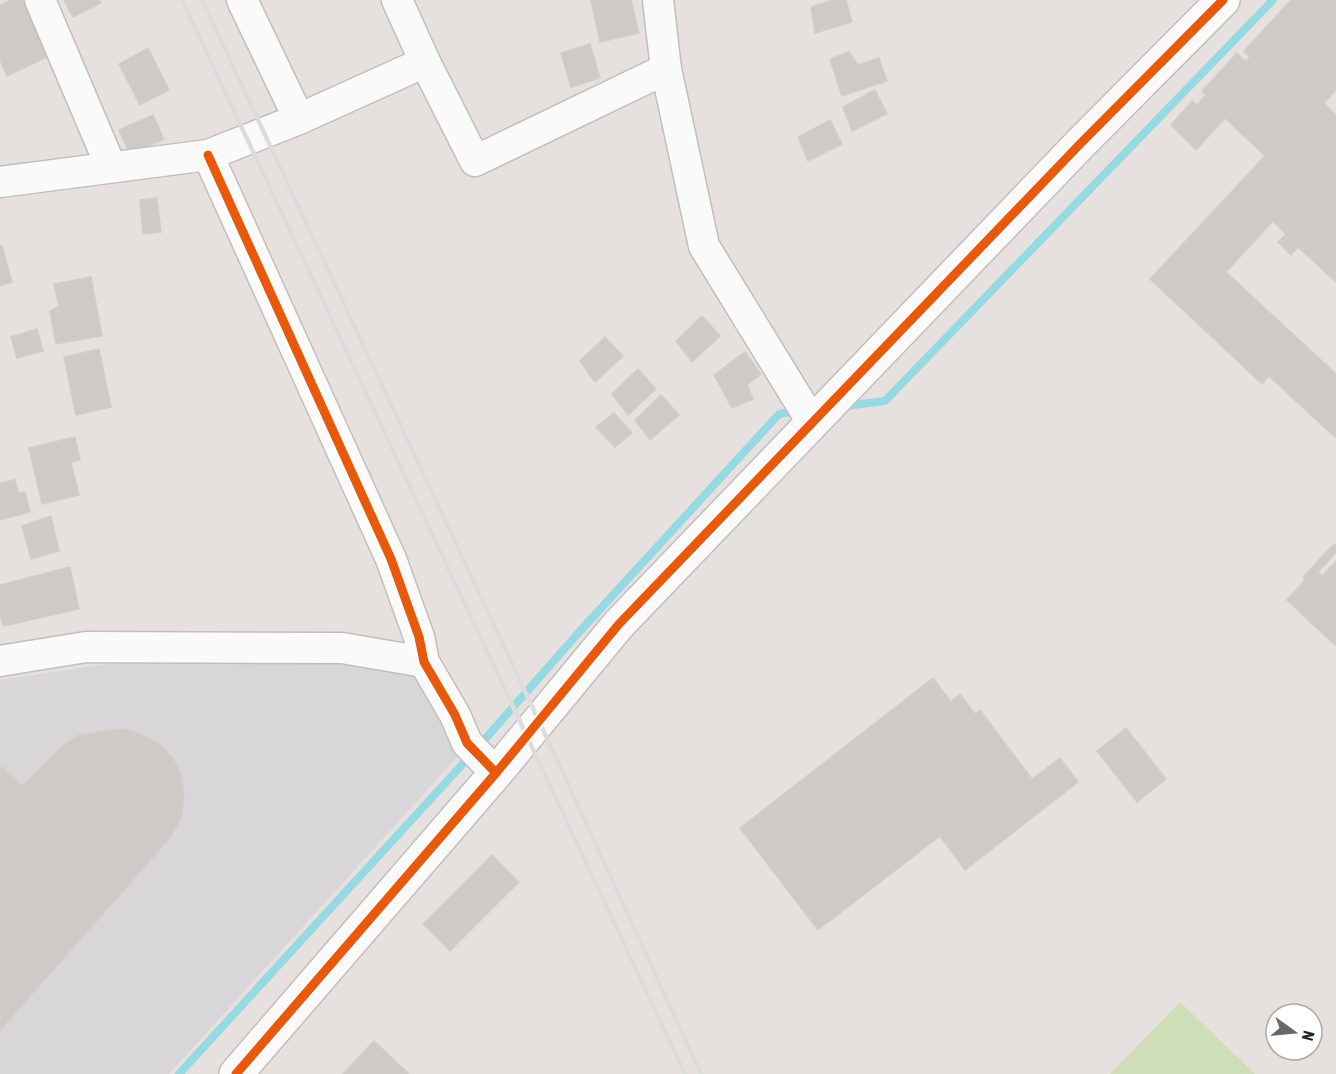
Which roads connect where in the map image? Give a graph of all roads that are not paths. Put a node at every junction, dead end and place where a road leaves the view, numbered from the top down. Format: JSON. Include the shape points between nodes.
{"nodes":[{"id":1,"x":40,"y":0,"type":"edge"},
{"id":2,"x":242,"y":0,"type":"edge"},
{"id":3,"x":397,"y":0,"type":"edge"},
{"id":4,"x":658,"y":0,"type":"edge"},
{"id":5,"x":1223,"y":0,"type":"edge"},
{"id":6,"x":425,"y":62,"type":"junction"},
{"id":7,"x":666,"y":69,"type":"junction"},
{"id":8,"x":298,"y":119,"type":"junction"},
{"id":9,"x":208,"y":155,"type":"junction"},
{"id":10,"x":111,"y":167,"type":"junction"},
{"id":11,"x":0,"y":182,"type":"edge"},
{"id":12,"x":808,"y":414,"type":"junction"},
{"id":13,"x":0,"y":661,"type":"edge"},
{"id":14,"x":424,"y":662,"type":"junction"},
{"id":15,"x":483,"y":759,"type":"junction"},
{"id":16,"x":236,"y":1074,"type":"edge"}],
"edges":[{"from":1,"to":10,"type":"street"},
{"from":2,"to":8,"type":"street"},
{"from":3,"to":6,"type":"street"},
{"from":4,"to":7,"type":"street"},
{"from":5,"to":12,"type":"street","via":[[842,391]]},
{"from":6,"to":7,"type":"street","via":[[475,160]]},
{"from":6,"to":8,"type":"street"},
{"from":7,"to":12,"type":"street","via":[[704,246]]},
{"from":8,"to":9,"type":"street"},
{"from":9,"to":10,"type":"street"},
{"from":9,"to":14,"type":"street","via":[[391,560]]},
{"from":10,"to":11,"type":"street"},
{"from":12,"to":15,"type":"street","via":[[619,624]]},
{"from":13,"to":14,"type":"street","via":[[86,647],[342,648]]},
{"from":14,"to":15,"type":"street"},
{"from":15,"to":16,"type":"street"}]}
